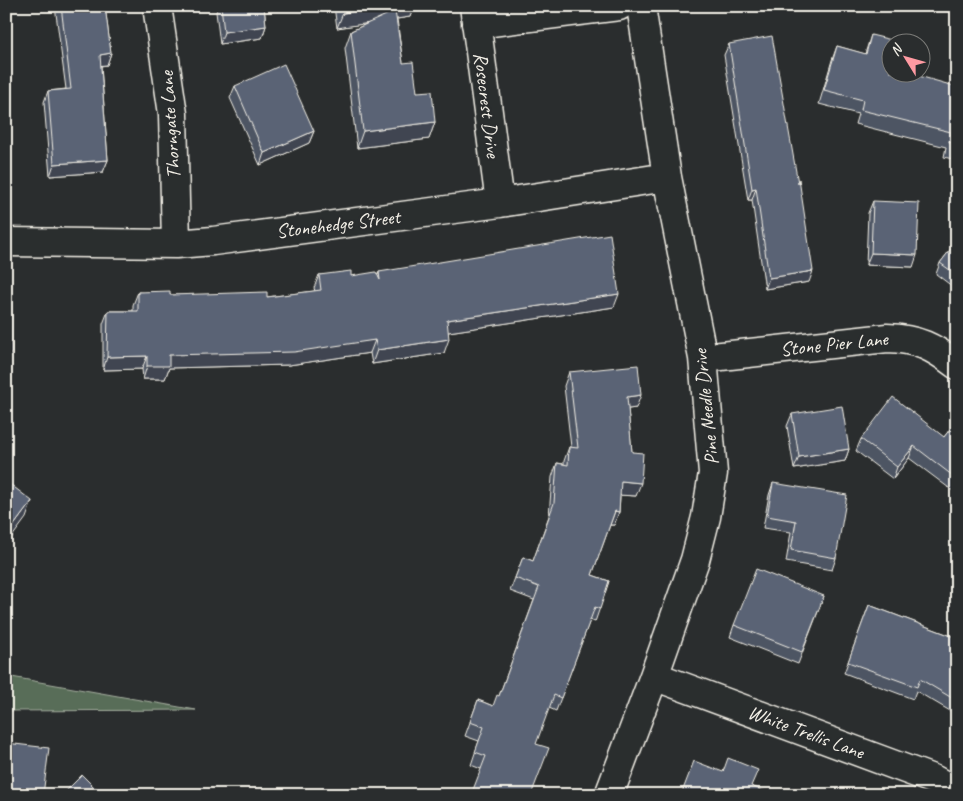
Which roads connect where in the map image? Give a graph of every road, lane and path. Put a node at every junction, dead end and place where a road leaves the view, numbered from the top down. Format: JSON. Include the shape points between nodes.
{"nodes":[{"id":1,"x":157,"y":6,"type":"edge"},
{"id":2,"x":619,"y":6,"type":"edge"},
{"id":3,"x":641,"y":6,"type":"edge"},
{"id":4,"x":475,"y":15,"type":"edge"},
{"id":5,"x":667,"y":177,"type":"junction"},
{"id":6,"x":500,"y":203,"type":"junction"},
{"id":7,"x":6,"y":242,"type":"edge"},
{"id":8,"x":176,"y":244,"type":"junction"},
{"id":9,"x":703,"y":358,"type":"junction"},
{"id":10,"x":957,"y":366,"type":"edge"},
{"id":11,"x":654,"y":676,"type":"junction"},
{"id":12,"x":957,"y":792,"type":"edge"},
{"id":13,"x":609,"y":795,"type":"edge"}],
"edges":[{"from":1,"to":8,"type":"street","name":"Thorngate Lane","via":[[172,114]]},
{"from":2,"to":4,"type":"street"},
{"from":3,"to":5,"type":"street","name":"Pine Needle Drive"},
{"from":4,"to":6,"type":"street","name":"Rosecrest Drive"},
{"from":5,"to":6,"type":"street","name":"Stonehedge Street"},
{"from":5,"to":9,"type":"street","name":"Pine Needle Drive"},
{"from":6,"to":8,"type":"street","name":"Stonehedge Street"},
{"from":7,"to":8,"type":"street","name":"Stonehedge Street"},
{"from":9,"to":10,"type":"street","name":"Stone Pier Lane","via":[[910,338],[935,349]]},
{"from":9,"to":11,"type":"street","name":"Pine Needle Drive","via":[[713,473],[695,560]]},
{"from":11,"to":12,"type":"street","name":"White Trellis Lane","via":[[935,780]]},
{"from":11,"to":13,"type":"street","name":"Pine Needle Drive"}]}
